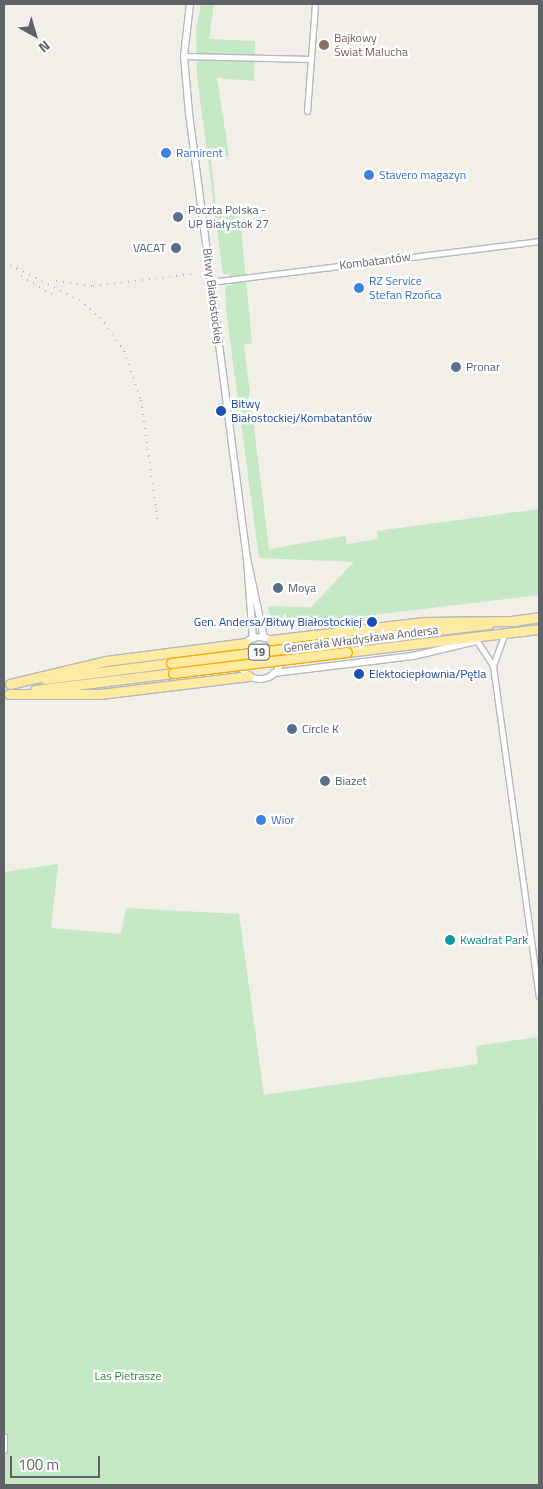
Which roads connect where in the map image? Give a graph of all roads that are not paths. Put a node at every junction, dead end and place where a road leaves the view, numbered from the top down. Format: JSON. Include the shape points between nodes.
{"nodes":[{"id":1,"x":190,"y":4,"type":"edge"},
{"id":2,"x":315,"y":4,"type":"edge"},
{"id":3,"x":184,"y":56,"type":"junction"},
{"id":4,"x":311,"y":59,"type":"junction"},
{"id":5,"x":307,"y":111,"type":"dead end"},
{"id":6,"x":539,"y":240,"type":"edge"},
{"id":7,"x":211,"y":282,"type":"junction"},
{"id":8,"x":247,"y":558,"type":"junction"},
{"id":9,"x":539,"y":617,"type":"edge"},
{"id":10,"x":516,"y":621,"type":"junction"},
{"id":11,"x":539,"y":629,"type":"edge"},
{"id":12,"x":514,"y":633,"type":"junction"},
{"id":13,"x":502,"y":638,"type":"junction"},
{"id":14,"x":267,"y":639,"type":"junction"},
{"id":15,"x":250,"y":641,"type":"junction"},
{"id":16,"x":477,"y":641,"type":"junction"},
{"id":17,"x":493,"y":666,"type":"junction"},
{"id":18,"x":274,"y":674,"type":"junction"},
{"id":19,"x":249,"y":676,"type":"junction"},
{"id":20,"x":6,"y":689,"type":"edge"},
{"id":21,"x":539,"y":996,"type":"edge"},
{"id":22,"x":4,"y":1436,"type":"edge"},
{"id":23,"x":4,"y":1450,"type":"edge"}],
"edges":[{"from":1,"to":3,"type":"street","name":"Bitwy Białostockiej"},
{"from":2,"to":4,"type":"street"},
{"from":3,"to":4,"type":"street"},
{"from":3,"to":7,"type":"street","name":"Bitwy Białostockiej"},
{"from":4,"to":5,"type":"street"},
{"from":6,"to":7,"type":"street","name":"Kombatantów"},
{"from":7,"to":8,"type":"street","name":"Bitwy Białostockiej"},
{"from":8,"to":14,"type":"street","name":"Bitwy Białostockiej"},
{"from":8,"to":15,"type":"street","name":"Bitwy Białostockiej","via":[[244,572]]},
{"from":9,"to":10,"type":"highway","name":"Generała Władysława Andersa","number":"19"},
{"from":10,"to":14,"type":"highway","via":[[424,622]]},
{"from":10,"to":20,"type":"highway","name":"Generała Władysława Andersa","number":"19","bridge":true,"via":[[171,663]]},
{"from":11,"to":12,"type":"highway","name":"Generała Władysława Andersa","number":"19"},
{"from":12,"to":13,"type":"highway"},
{"from":12,"to":20,"type":"highway","name":"Generała Władysława Andersa","number":"19","bridge":true},
{"from":13,"to":16,"type":"highway"},
{"from":13,"to":17,"type":"street"},
{"from":14,"to":15,"type":"street"},
{"from":14,"to":18,"type":"street","via":[[281,656]]},
{"from":15,"to":19,"type":"street","via":[[239,657]]},
{"from":15,"to":20,"type":"highway","via":[[106,661]]},
{"from":16,"to":17,"type":"street"},
{"from":16,"to":18,"type":"street","via":[[413,656]]},
{"from":17,"to":21,"type":"street"},
{"from":18,"to":19,"type":"street","via":[[262,679]]},
{"from":19,"to":20,"type":"highway","via":[[100,694]]},
{"from":22,"to":23,"type":"street"}]}
